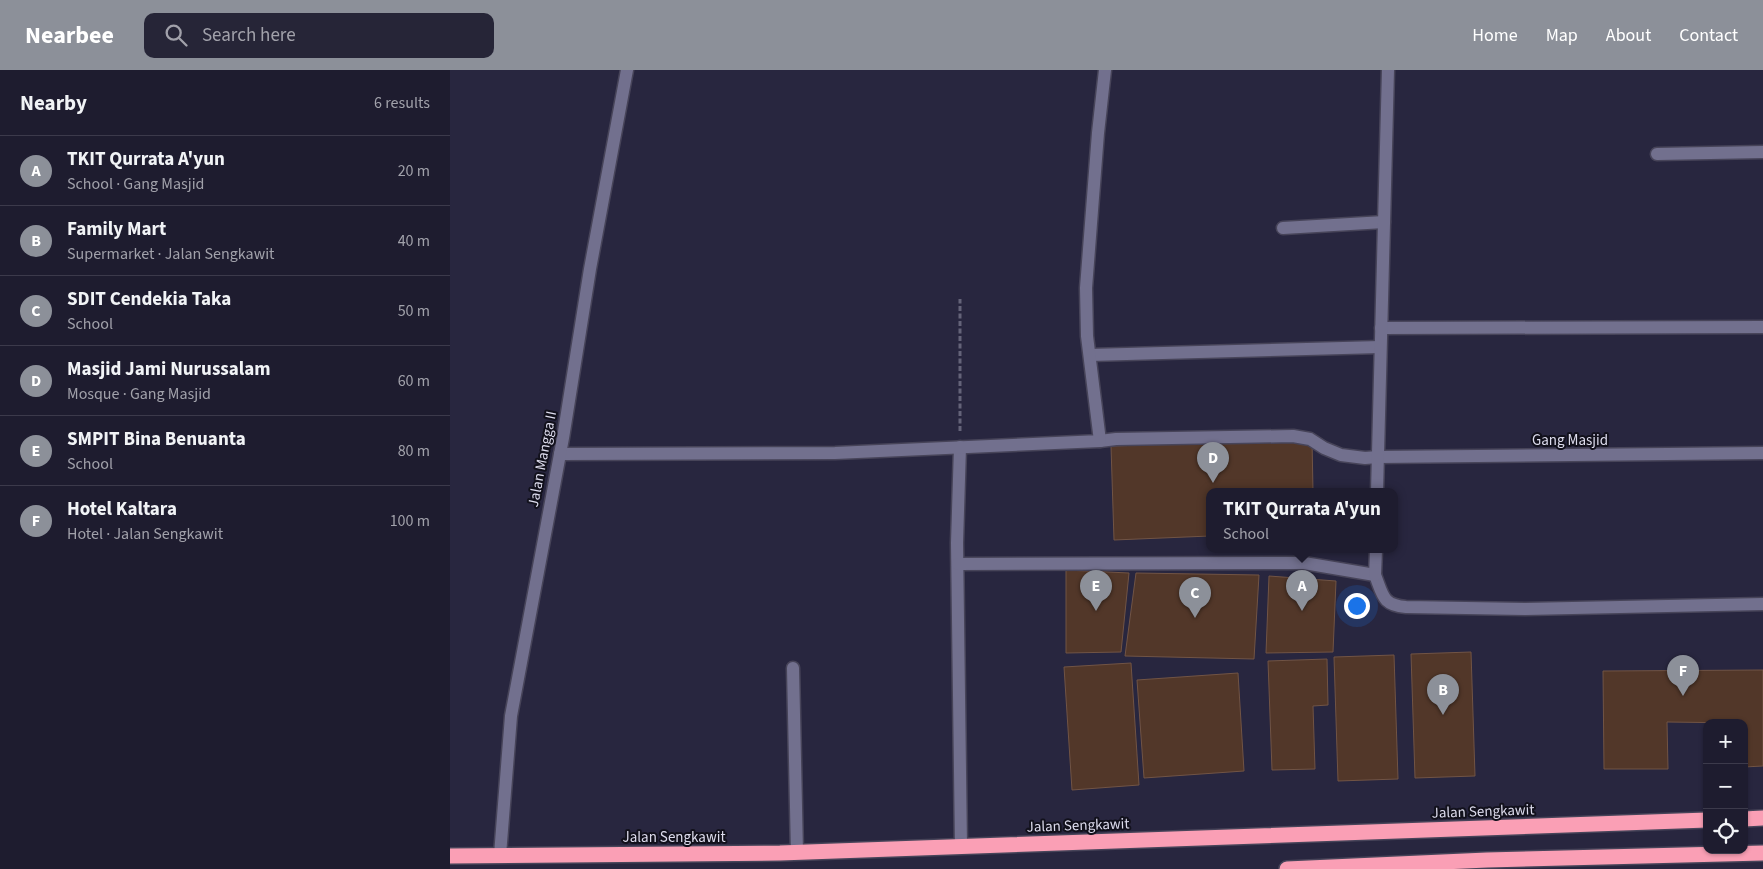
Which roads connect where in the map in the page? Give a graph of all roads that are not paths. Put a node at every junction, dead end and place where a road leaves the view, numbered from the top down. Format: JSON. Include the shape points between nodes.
{"nodes":[{"id":1,"x":627,"y":70,"type":"edge"},
{"id":2,"x":1105,"y":70,"type":"edge"},
{"id":3,"x":1388,"y":70,"type":"edge"},
{"id":4,"x":1763,"y":152,"type":"edge"},
{"id":5,"x":1657,"y":154,"type":"dead end"},
{"id":6,"x":1384,"y":222,"type":"junction"},
{"id":7,"x":1283,"y":228,"type":"dead end"},
{"id":8,"x":1763,"y":327,"type":"edge"},
{"id":9,"x":1381,"y":328,"type":"junction"},
{"id":10,"x":1380,"y":347,"type":"junction"},
{"id":11,"x":1090,"y":355,"type":"junction"},
{"id":12,"x":1100,"y":441,"type":"junction"},
{"id":13,"x":960,"y":447,"type":"junction"},
{"id":14,"x":1763,"y":453,"type":"edge"},
{"id":15,"x":560,"y":454,"type":"junction"},
{"id":16,"x":1378,"y":457,"type":"junction"},
{"id":17,"x":1377,"y":488,"type":"edge"},
{"id":18,"x":1376,"y":553,"type":"edge"},
{"id":19,"x":958,"y":564,"type":"junction"},
{"id":20,"x":1376,"y":575,"type":"junction"},
{"id":21,"x":1763,"y":604,"type":"edge"},
{"id":22,"x":793,"y":668,"type":"dead end"},
{"id":23,"x":1763,"y":818,"type":"edge"},
{"id":24,"x":1748,"y":819,"type":"edge"},
{"id":25,"x":1703,"y":820,"type":"edge"},
{"id":26,"x":960,"y":847,"type":"junction"},
{"id":27,"x":797,"y":853,"type":"junction"},
{"id":28,"x":1763,"y":853,"type":"edge"},
{"id":29,"x":500,"y":855,"type":"junction"},
{"id":30,"x":450,"y":856,"type":"edge"},
{"id":31,"x":1287,"y":869,"type":"edge"}],
"edges":[{"from":1,"to":15,"type":"street","name":"Jalan Mangga II"},
{"from":2,"to":11,"type":"street","via":[[1086,288]]},
{"from":3,"to":6,"type":"street"},
{"from":4,"to":5,"type":"street"},
{"from":6,"to":7,"type":"street"},
{"from":6,"to":9,"type":"street"},
{"from":8,"to":9,"type":"street"},
{"from":9,"to":10,"type":"street"},
{"from":10,"to":11,"type":"street"},
{"from":10,"to":16,"type":"street"},
{"from":11,"to":12,"type":"street"},
{"from":12,"to":13,"type":"street","name":"Gang Masjid"},
{"from":12,"to":16,"type":"street","name":"Gang Masjid","via":[[1293,436],[1310,439],[1341,455]]},
{"from":13,"to":15,"type":"street","name":"Gang Masjid","via":[[835,453]]},
{"from":13,"to":19,"type":"street"},
{"from":14,"to":16,"type":"street","name":"Gang Masjid"},
{"from":15,"to":29,"type":"street","name":"Jalan Mangga II","via":[[511,716]]},
{"from":16,"to":17,"type":"street"},
{"from":18,"to":20,"type":"street"},
{"from":19,"to":20,"type":"street","via":[[1304,562]]},
{"from":19,"to":26,"type":"street"},
{"from":20,"to":21,"type":"street","via":[[1384,598],[1394,606],[1406,607],[1525,609]]},
{"from":22,"to":27,"type":"street"},
{"from":23,"to":24,"type":"highway"},
{"from":25,"to":26,"type":"highway","name":"Jalan Sengkawit"},
{"from":26,"to":27,"type":"highway","name":"Jalan Sengkawit"},
{"from":27,"to":29,"type":"highway","name":"Jalan Sengkawit"},
{"from":28,"to":31,"type":"highway"},
{"from":29,"to":30,"type":"highway","name":"Jalan Sengkawit"}]}
